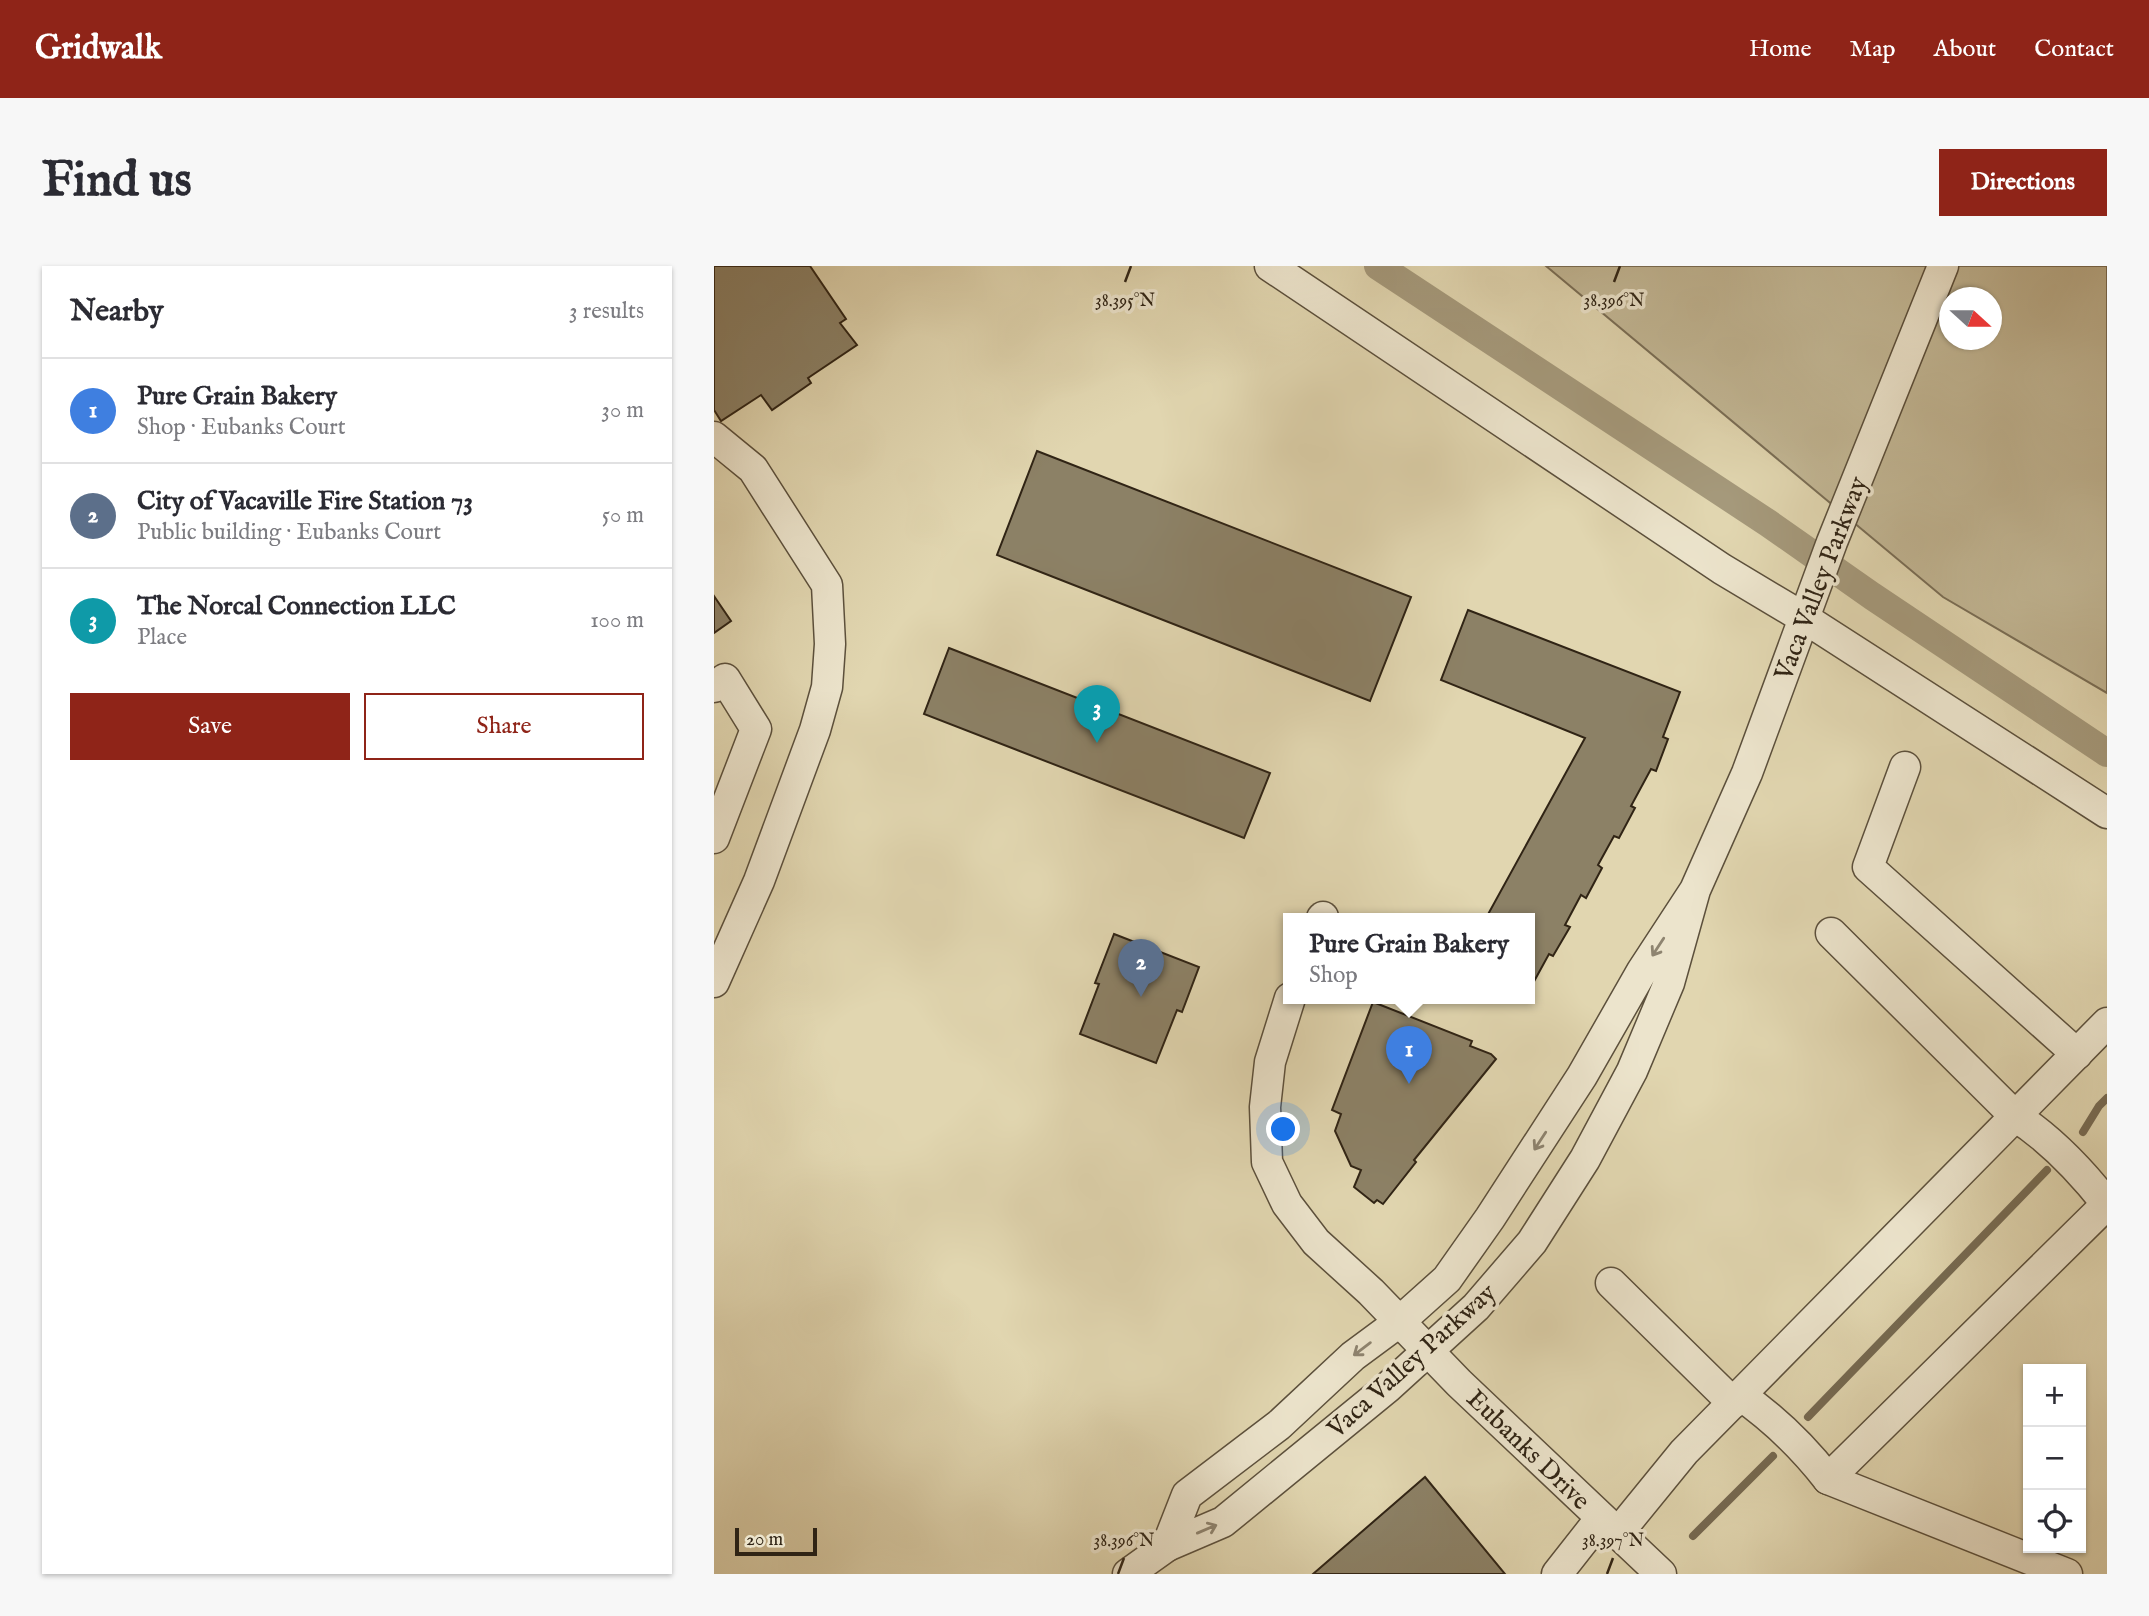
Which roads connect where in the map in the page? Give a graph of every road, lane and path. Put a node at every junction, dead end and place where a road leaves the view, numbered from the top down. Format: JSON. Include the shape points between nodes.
{"nodes":[{"id":1,"x":1270,"y":266,"type":"edge"},
{"id":2,"x":1943,"y":266,"type":"edge"},
{"id":3,"x":714,"y":437,"type":"edge"},
{"id":4,"x":1808,"y":609,"type":"junction"},
{"id":5,"x":714,"y":687,"type":"edge"},
{"id":6,"x":1905,"y":767,"type":"dead end"},
{"id":7,"x":2107,"y":813,"type":"edge"},
{"id":8,"x":714,"y":838,"type":"edge"},
{"id":9,"x":1695,"y":890,"type":"junction"},
{"id":10,"x":1831,"y":933,"type":"dead end"},
{"id":11,"x":714,"y":982,"type":"edge"},
{"id":12,"x":1288,"y":1004,"type":"edge"},
{"id":13,"x":2107,"y":1023,"type":"edge"},
{"id":14,"x":2077,"y":1054,"type":"junction"},
{"id":15,"x":2015,"y":1116,"type":"junction"},
{"id":16,"x":2107,"y":1204,"type":"edge"},
{"id":17,"x":1611,"y":1283,"type":"dead end"},
{"id":18,"x":1399,"y":1322,"type":"junction"},
{"id":19,"x":1427,"y":1350,"type":"junction"},
{"id":20,"x":1736,"y":1399,"type":"junction"},
{"id":21,"x":1828,"y":1479,"type":"junction"},
{"id":22,"x":1609,"y":1525,"type":"junction"},
{"id":23,"x":1167,"y":1546,"type":"junction"},
{"id":24,"x":1128,"y":1574,"type":"edge"},
{"id":25,"x":1557,"y":1574,"type":"edge"},
{"id":26,"x":1661,"y":1574,"type":"edge"},
{"id":27,"x":2067,"y":1574,"type":"edge"}],
"edges":[{"from":1,"to":4,"type":"street","via":[[1721,569]]},
{"from":2,"to":4,"type":"street","name":"Vaca Valley Parkway"},
{"from":3,"to":11,"type":"street","via":[[753,469],[827,585],[830,644],[827,687],[816,730],[759,881]]},
{"from":4,"to":7,"type":"street"},
{"from":4,"to":9,"type":"street","name":"Vaca Valley Parkway","via":[[1746,773]]},
{"from":5,"to":8,"type":"street","via":[[725,679],[757,729]]},
{"from":6,"to":14,"type":"street","via":[[1868,867]]},
{"from":9,"to":18,"type":"street","name":"Vaca Valley Parkway","one_way":true,"via":[[1490,1218],[1447,1279]]},
{"from":9,"to":19,"type":"street","name":"Vaca Valley Parkway","via":[[1669,983],[1632,1071],[1585,1159],[1532,1242],[1476,1307]]},
{"from":10,"to":15,"type":"street"},
{"from":12,"to":18,"type":"street","name":"Eubanks Drive","via":[[1270,1062],[1265,1107],[1267,1161],[1287,1204],[1316,1242]]},
{"from":13,"to":14,"type":"street"},
{"from":14,"to":15,"type":"street"},
{"from":15,"to":16,"type":"street","via":[[2035,1129]]},
{"from":15,"to":20,"type":"street"},
{"from":16,"to":21,"type":"street"},
{"from":17,"to":20,"type":"street"},
{"from":18,"to":19,"type":"street","name":"Eubanks Drive"},
{"from":18,"to":23,"type":"street","name":"Vaca Valley Parkway","one_way":true,"via":[[1353,1356],[1279,1426],[1187,1495]]},
{"from":19,"to":22,"type":"street","name":"Eubanks Drive"},
{"from":23,"to":19,"type":"street","name":"Vaca Valley Parkway","one_way":true,"via":[[1223,1522]]},
{"from":20,"to":21,"type":"street","via":[[1763,1411]]},
{"from":20,"to":22,"type":"street"},
{"from":21,"to":27,"type":"street"},
{"from":22,"to":25,"type":"street"},
{"from":22,"to":26,"type":"street","name":"Eubanks Drive"},
{"from":23,"to":24,"type":"street","name":"Vaca Valley Parkway"}]}
